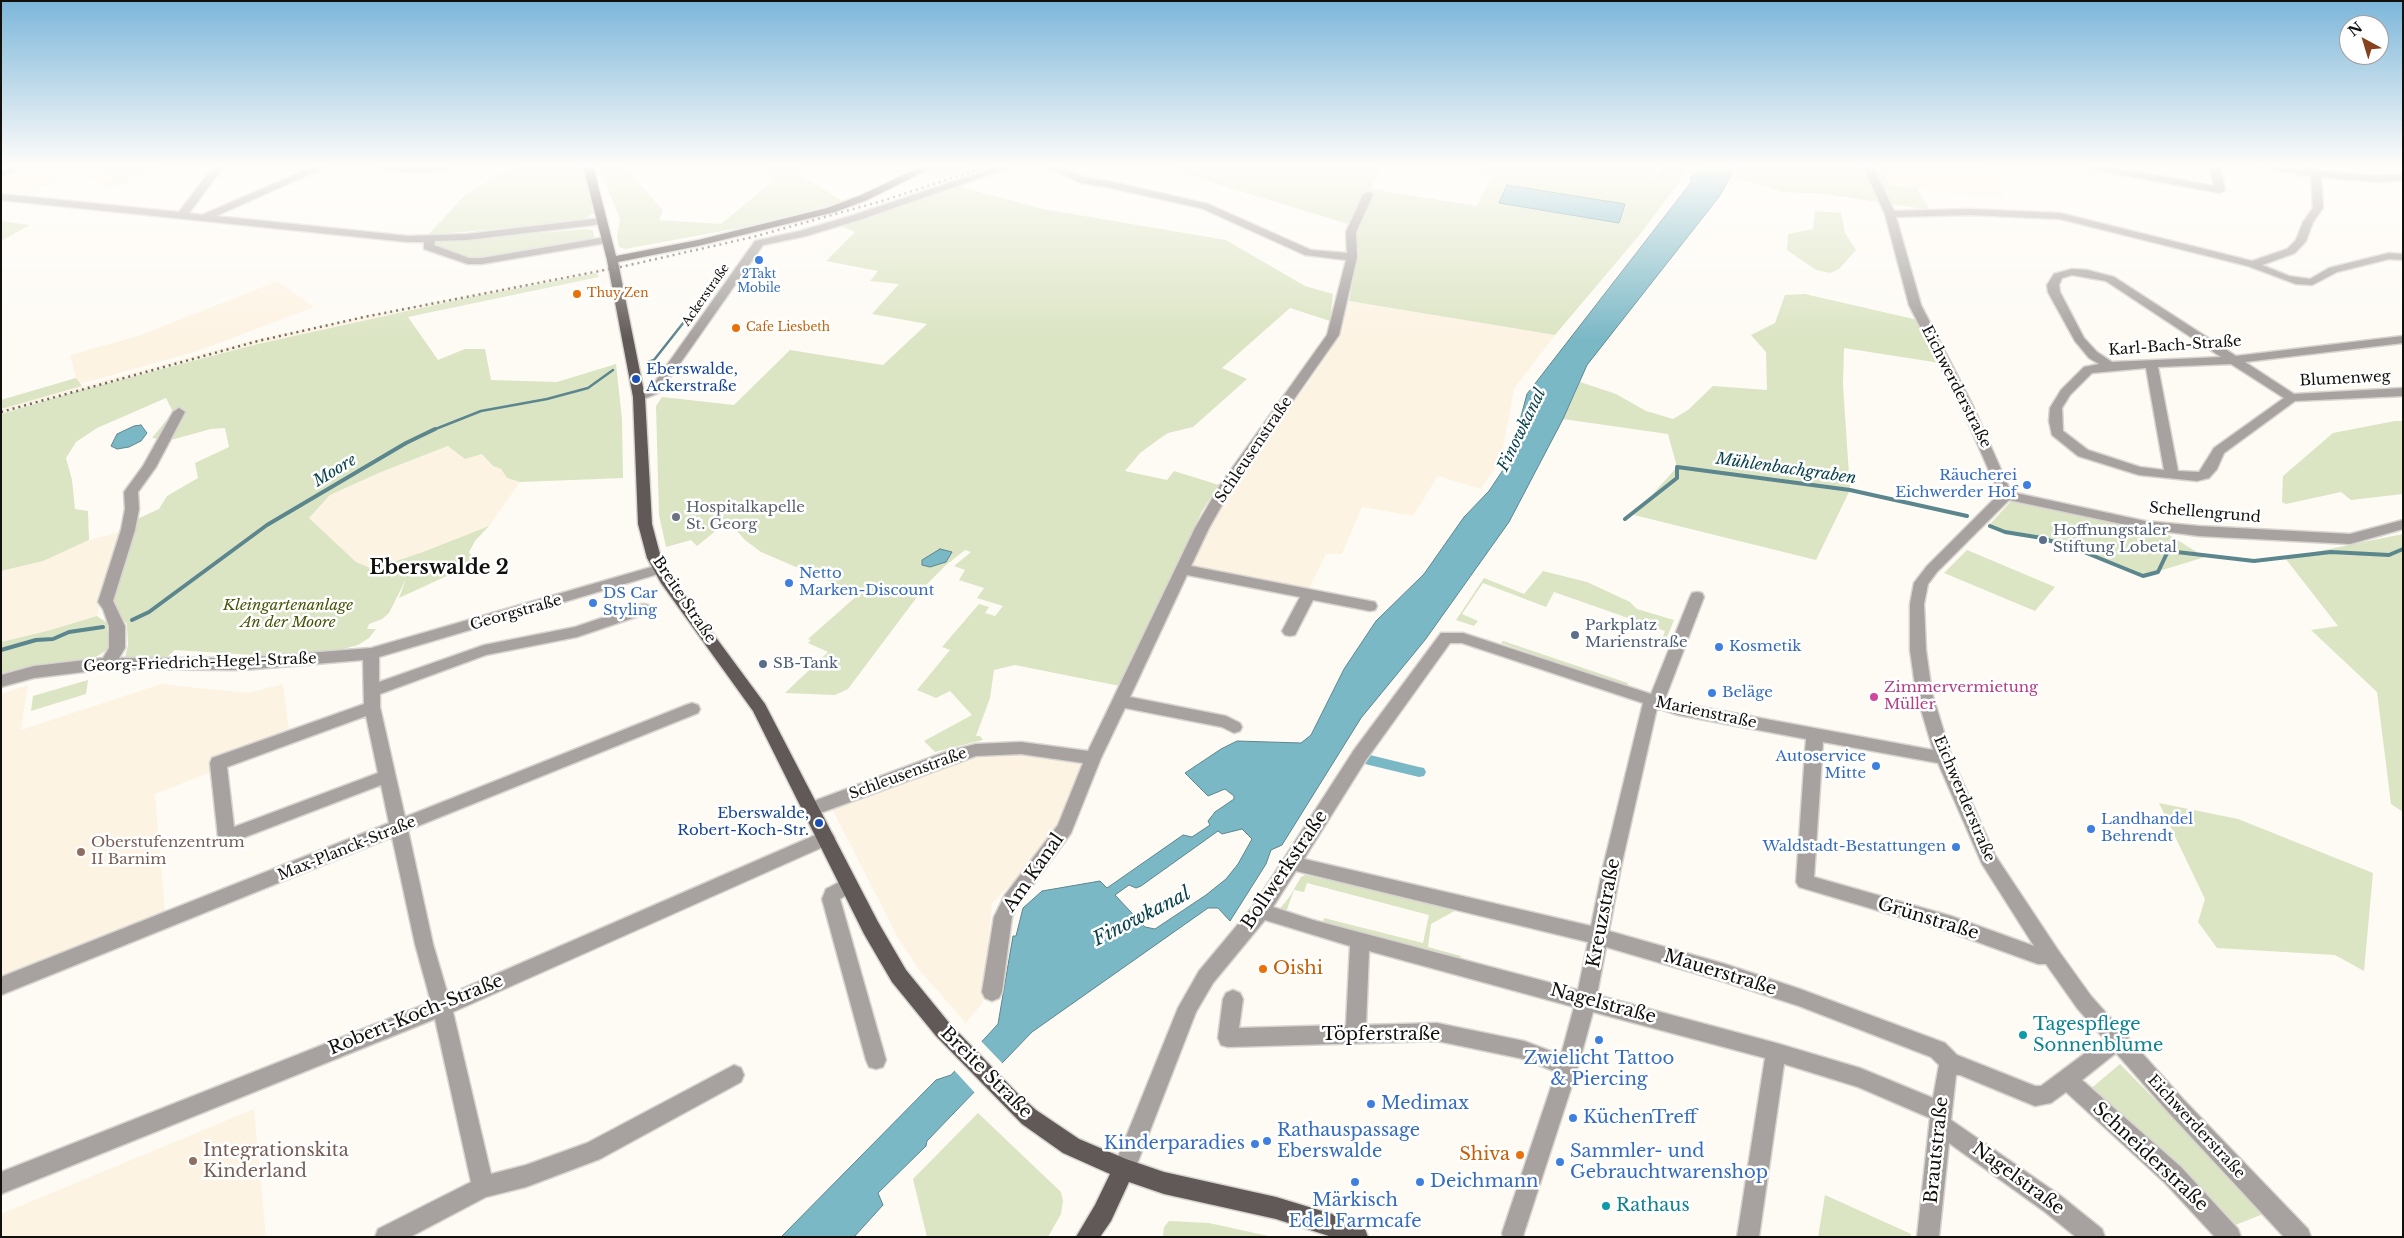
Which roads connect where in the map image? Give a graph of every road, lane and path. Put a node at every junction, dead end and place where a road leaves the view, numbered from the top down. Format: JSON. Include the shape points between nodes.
{"nodes":[{"id":1,"x":259,"y":224,"type":"edge"},
{"id":2,"x":578,"y":224,"type":"edge"},
{"id":3,"x":603,"y":224,"type":"edge"},
{"id":4,"x":775,"y":224,"type":"edge"},
{"id":5,"x":836,"y":224,"type":"edge"},
{"id":6,"x":1244,"y":224,"type":"edge"},
{"id":7,"x":1355,"y":224,"type":"edge"},
{"id":8,"x":1893,"y":224,"type":"edge"},
{"id":9,"x":2097,"y":224,"type":"edge"},
{"id":10,"x":2307,"y":224,"type":"edge"},
{"id":11,"x":430,"y":239,"type":"junction"},
{"id":12,"x":606,"y":240,"type":"junction"},
{"id":13,"x":1352,"y":257,"type":"junction"},
{"id":14,"x":2403,"y":257,"type":"edge"},
{"id":15,"x":612,"y":260,"type":"junction"},
{"id":16,"x":2252,"y":264,"type":"junction"},
{"id":17,"x":2399,"y":339,"type":"edge"},
{"id":18,"x":2233,"y":360,"type":"junction"},
{"id":19,"x":2152,"y":365,"type":"junction"},
{"id":20,"x":2110,"y":366,"type":"junction"},
{"id":21,"x":2403,"y":392,"type":"edge"},
{"id":22,"x":640,"y":397,"type":"junction"},
{"id":23,"x":2292,"y":398,"type":"junction"},
{"id":24,"x":179,"y":412,"type":"dead end"},
{"id":25,"x":2112,"y":464,"type":"joint"},
{"id":26,"x":2172,"y":476,"type":"junction"},
{"id":27,"x":2006,"y":495,"type":"junction"},
{"id":28,"x":2403,"y":524,"type":"edge"},
{"id":29,"x":660,"y":569,"type":"junction"},
{"id":30,"x":1183,"y":569,"type":"junction"},
{"id":31,"x":1309,"y":594,"type":"junction"},
{"id":32,"x":1697,"y":597,"type":"dead end"},
{"id":33,"x":1370,"y":606,"type":"dead end"},
{"id":34,"x":643,"y":609,"type":"dead end"},
{"id":35,"x":1290,"y":631,"type":"dead end"},
{"id":36,"x":1446,"y":637,"type":"joint"},
{"id":37,"x":371,"y":654,"type":"junction"},
{"id":38,"x":108,"y":663,"type":"junction"},
{"id":39,"x":1,"y":681,"type":"edge"},
{"id":40,"x":372,"y":699,"type":"junction"},
{"id":41,"x":1119,"y":701,"type":"junction"},
{"id":42,"x":1653,"y":702,"type":"junction"},
{"id":43,"x":692,"y":709,"type":"dead end"},
{"id":44,"x":1234,"y":727,"type":"dead end"},
{"id":45,"x":1815,"y":734,"type":"junction"},
{"id":46,"x":1092,"y":758,"type":"junction"},
{"id":47,"x":1944,"y":758,"type":"junction"},
{"id":48,"x":387,"y":776,"type":"junction"},
{"id":49,"x":812,"y":810,"type":"junction"},
{"id":50,"x":400,"y":828,"type":"junction"},
{"id":51,"x":826,"y":838,"type":"junction"},
{"id":52,"x":1293,"y":863,"type":"junction"},
{"id":53,"x":849,"y":885,"type":"junction"},
{"id":54,"x":1261,"y":911,"type":"junction"},
{"id":55,"x":1599,"y":937,"type":"junction"},
{"id":56,"x":1360,"y":940,"type":"junction"},
{"id":57,"x":2051,"y":956,"type":"junction"},
{"id":58,"x":1,"y":986,"type":"edge"},
{"id":59,"x":992,"y":992,"type":"dead end"},
{"id":60,"x":1233,"y":1000,"type":"dead end"},
{"id":61,"x":1586,"y":1000,"type":"junction"},
{"id":62,"x":442,"y":1007,"type":"junction"},
{"id":63,"x":1356,"y":1033,"type":"junction"},
{"id":64,"x":2116,"y":1041,"type":"junction"},
{"id":65,"x":1776,"y":1052,"type":"junction"},
{"id":66,"x":876,"y":1060,"type":"dead end"},
{"id":67,"x":1952,"y":1065,"type":"junction"},
{"id":68,"x":1568,"y":1067,"type":"junction"},
{"id":69,"x":734,"y":1075,"type":"dead end"},
{"id":70,"x":2066,"y":1079,"type":"junction"},
{"id":71,"x":1940,"y":1118,"type":"junction"},
{"id":72,"x":1124,"y":1169,"type":"junction"},
{"id":73,"x":1,"y":1183,"type":"edge"},
{"id":74,"x":483,"y":1187,"type":"junction"},
{"id":75,"x":1331,"y":1231,"type":"edge"},
{"id":76,"x":1513,"y":1232,"type":"dead end"},
{"id":77,"x":386,"y":1237,"type":"edge"},
{"id":78,"x":1087,"y":1237,"type":"edge"},
{"id":79,"x":1357,"y":1237,"type":"edge"},
{"id":80,"x":1748,"y":1237,"type":"edge"},
{"id":81,"x":1928,"y":1237,"type":"edge"},
{"id":82,"x":2094,"y":1237,"type":"edge"},
{"id":83,"x":2230,"y":1237,"type":"edge"},
{"id":84,"x":2300,"y":1237,"type":"edge"}],
"edges":[{"from":1,"to":11,"type":"street"},
{"from":2,"to":11,"type":"street"},
{"from":3,"to":12,"type":"main road","name":"Breite Straße"},
{"from":4,"to":15,"type":"main road"},
{"from":5,"to":22,"type":"street","name":"Ackerstraße","via":[[759,243],[656,389]]},
{"from":6,"to":13,"type":"street","via":[[1309,253]]},
{"from":7,"to":13,"type":"street","name":"Schleusenstraße","via":[[1351,232]]},
{"from":8,"to":27,"type":"street","name":"Eichwerderstraße","via":[[1915,305],[1968,406]]},
{"from":9,"to":16,"type":"street"},
{"from":10,"to":16,"type":"street","via":[[2301,241],[2290,251]]},
{"from":11,"to":12,"type":"street","via":[[428,247],[468,262]]},
{"from":12,"to":15,"type":"main road","name":"Breite Straße"},
{"from":13,"to":30,"type":"street","name":"Schleusenstraße","via":[[1334,335],[1225,488]]},
{"from":14,"to":16,"type":"street","via":[[2389,256],[2333,270],[2312,282],[2284,278]]},
{"from":15,"to":22,"type":"main road","name":"Breite Straße"},
{"from":17,"to":18,"type":"street","name":"Karl-Bach-Straße"},
{"from":18,"to":19,"type":"street","name":"Karl-Bach-Straße"},
{"from":18,"to":20,"type":"street","via":[[2110,280],[2088,273],[2072,272],[2058,276],[2052,285],[2054,292],[2079,339],[2093,355]]},
{"from":18,"to":23,"type":"street"},
{"from":19,"to":20,"type":"street","name":"Karl-Bach-Straße"},
{"from":19,"to":26,"type":"street"},
{"from":20,"to":25,"type":"street","name":"Karl-Bach-Straße","via":[[2088,370],[2065,393],[2056,408],[2055,421],[2057,432],[2070,444],[2083,453]]},
{"from":21,"to":23,"type":"street","name":"Blumenweg"},
{"from":22,"to":29,"type":"main road","name":"Breite Straße","via":[[645,524],[651,550]]},
{"from":23,"to":26,"type":"street","name":"Blumenweg","via":[[2219,451],[2204,475]]},
{"from":24,"to":38,"type":"street","via":[[149,467],[131,492],[128,530],[105,602],[117,626],[117,648]]},
{"from":25,"to":26,"type":"street","name":"Blumenweg"},
{"from":27,"to":28,"type":"street","name":"Schellengrund","via":[[2145,525],[2199,531],[2350,539]]},
{"from":27,"to":47,"type":"street","name":"Eichwerderstraße","via":[[1921,583],[1917,604],[1918,650],[1924,694]]},
{"from":29,"to":37,"type":"street","name":"Georgstraße"},
{"from":29,"to":49,"type":"main road","name":"Breite Straße","via":[[759,708]]},
{"from":30,"to":31,"type":"street"},
{"from":30,"to":41,"type":"street","name":"Schleusenstraße"},
{"from":31,"to":33,"type":"street"},
{"from":31,"to":35,"type":"street"},
{"from":32,"to":42,"type":"street","name":"Kreuzstraße","via":[[1659,696]]},
{"from":34,"to":40,"type":"street","name":"Georgstraße","via":[[577,632],[484,650]]},
{"from":36,"to":42,"type":"street","name":"Marienstraße","via":[[1463,638]]},
{"from":36,"to":52,"type":"street","name":"Bollwerkstraße","via":[[1360,755]]},
{"from":37,"to":38,"type":"street","name":"Georg-Friedrich-Hegel-Straße","via":[[243,664]]},
{"from":37,"to":40,"type":"street"},
{"from":38,"to":39,"type":"street","name":"Georg-Friedrich-Hegel-Straße","via":[[34,672]]},
{"from":40,"to":48,"type":"street"},
{"from":40,"to":48,"type":"street","name":"Georgstraße","via":[[218,763],[227,837]]},
{"from":41,"to":44,"type":"street","via":[[1226,722]]},
{"from":41,"to":46,"type":"street","name":"Schleusenstraße"},
{"from":42,"to":45,"type":"street","name":"Marienstraße"},
{"from":42,"to":55,"type":"street","name":"Kreuzstraße","via":[[1648,708]]},
{"from":43,"to":50,"type":"street","name":"Max-Planck-Straße"},
{"from":45,"to":47,"type":"street","name":"Marienstraße"},
{"from":45,"to":57,"type":"street","name":"Grünstraße","via":[[1805,882],[1951,924],[2038,956]]},
{"from":46,"to":49,"type":"street","name":"Schleusenstraße","via":[[1021,748],[976,750]]},
{"from":46,"to":59,"type":"street","name":"Am Kanal","via":[[1066,828],[1003,916]]},
{"from":47,"to":57,"type":"street","name":"Eichwerderstraße","via":[[1988,859]]},
{"from":48,"to":50,"type":"street"},
{"from":49,"to":51,"type":"main road","name":"Breite Straße"},
{"from":50,"to":58,"type":"street","name":"Max-Planck-Straße"},
{"from":50,"to":62,"type":"street","via":[[424,944]]},
{"from":51,"to":53,"type":"main road","name":"Breite Straße"},
{"from":51,"to":62,"type":"street","name":"Robert-Koch-Straße"},
{"from":52,"to":54,"type":"street","name":"Bollwerkstraße"},
{"from":52,"to":55,"type":"street","name":"Mauerstraße"},
{"from":53,"to":66,"type":"street","via":[[832,894],[831,899]]},
{"from":53,"to":72,"type":"main road","name":"Breite Straße","via":[[899,976],[999,1089],[1029,1117],[1061,1140]]},
{"from":54,"to":56,"type":"street","name":"Nagelstraße"},
{"from":54,"to":72,"type":"street","name":"Bollwerkstraße","via":[[1206,977],[1188,1008]]},
{"from":55,"to":61,"type":"street","name":"Kreuzstraße"},
{"from":55,"to":67,"type":"street","name":"Mauerstraße","via":[[1810,1001],[1938,1050]]},
{"from":56,"to":61,"type":"street","name":"Nagelstraße"},
{"from":56,"to":63,"type":"street"},
{"from":57,"to":64,"type":"street","name":"Eichwerderstraße"},
{"from":60,"to":63,"type":"street","name":"Töpferstraße","via":[[1228,1038]]},
{"from":61,"to":65,"type":"street","name":"Nagelstraße"},
{"from":61,"to":68,"type":"street","name":"Kreuzstraße"},
{"from":62,"to":73,"type":"street","name":"Robert-Koch-Straße"},
{"from":62,"to":74,"type":"street"},
{"from":63,"to":68,"type":"street","name":"Töpferstraße","via":[[1437,1032],[1524,1050]]},
{"from":64,"to":70,"type":"street","name":"Mauerstraße"},
{"from":64,"to":84,"type":"street","name":"Eichwerderstraße"},
{"from":65,"to":71,"type":"street","name":"Nagelstraße","via":[[1860,1078]]},
{"from":65,"to":80,"type":"street"},
{"from":67,"to":70,"type":"street","name":"Mauerstraße","via":[[1960,1065],[2035,1096],[2044,1096]]},
{"from":67,"to":71,"type":"street","name":"Brautstraße","via":[[1946,1071]]},
{"from":68,"to":76,"type":"street","name":"Kreuzstraße"},
{"from":69,"to":74,"type":"street","via":[[592,1152],[526,1176]]},
{"from":70,"to":83,"type":"street","name":"Schneiderstraße","via":[[2173,1175]]},
{"from":71,"to":81,"type":"street","name":"Brautstraße"},
{"from":71,"to":82,"type":"street","name":"Nagelstraße"},
{"from":72,"to":75,"type":"main road","name":"Breite Straße","via":[[1178,1188],[1276,1208]]},
{"from":72,"to":78,"type":"main road","via":[[1103,1213]]},
{"from":74,"to":77,"type":"street"},
{"from":75,"to":79,"type":"main road","name":"Breite Straße"}]}
